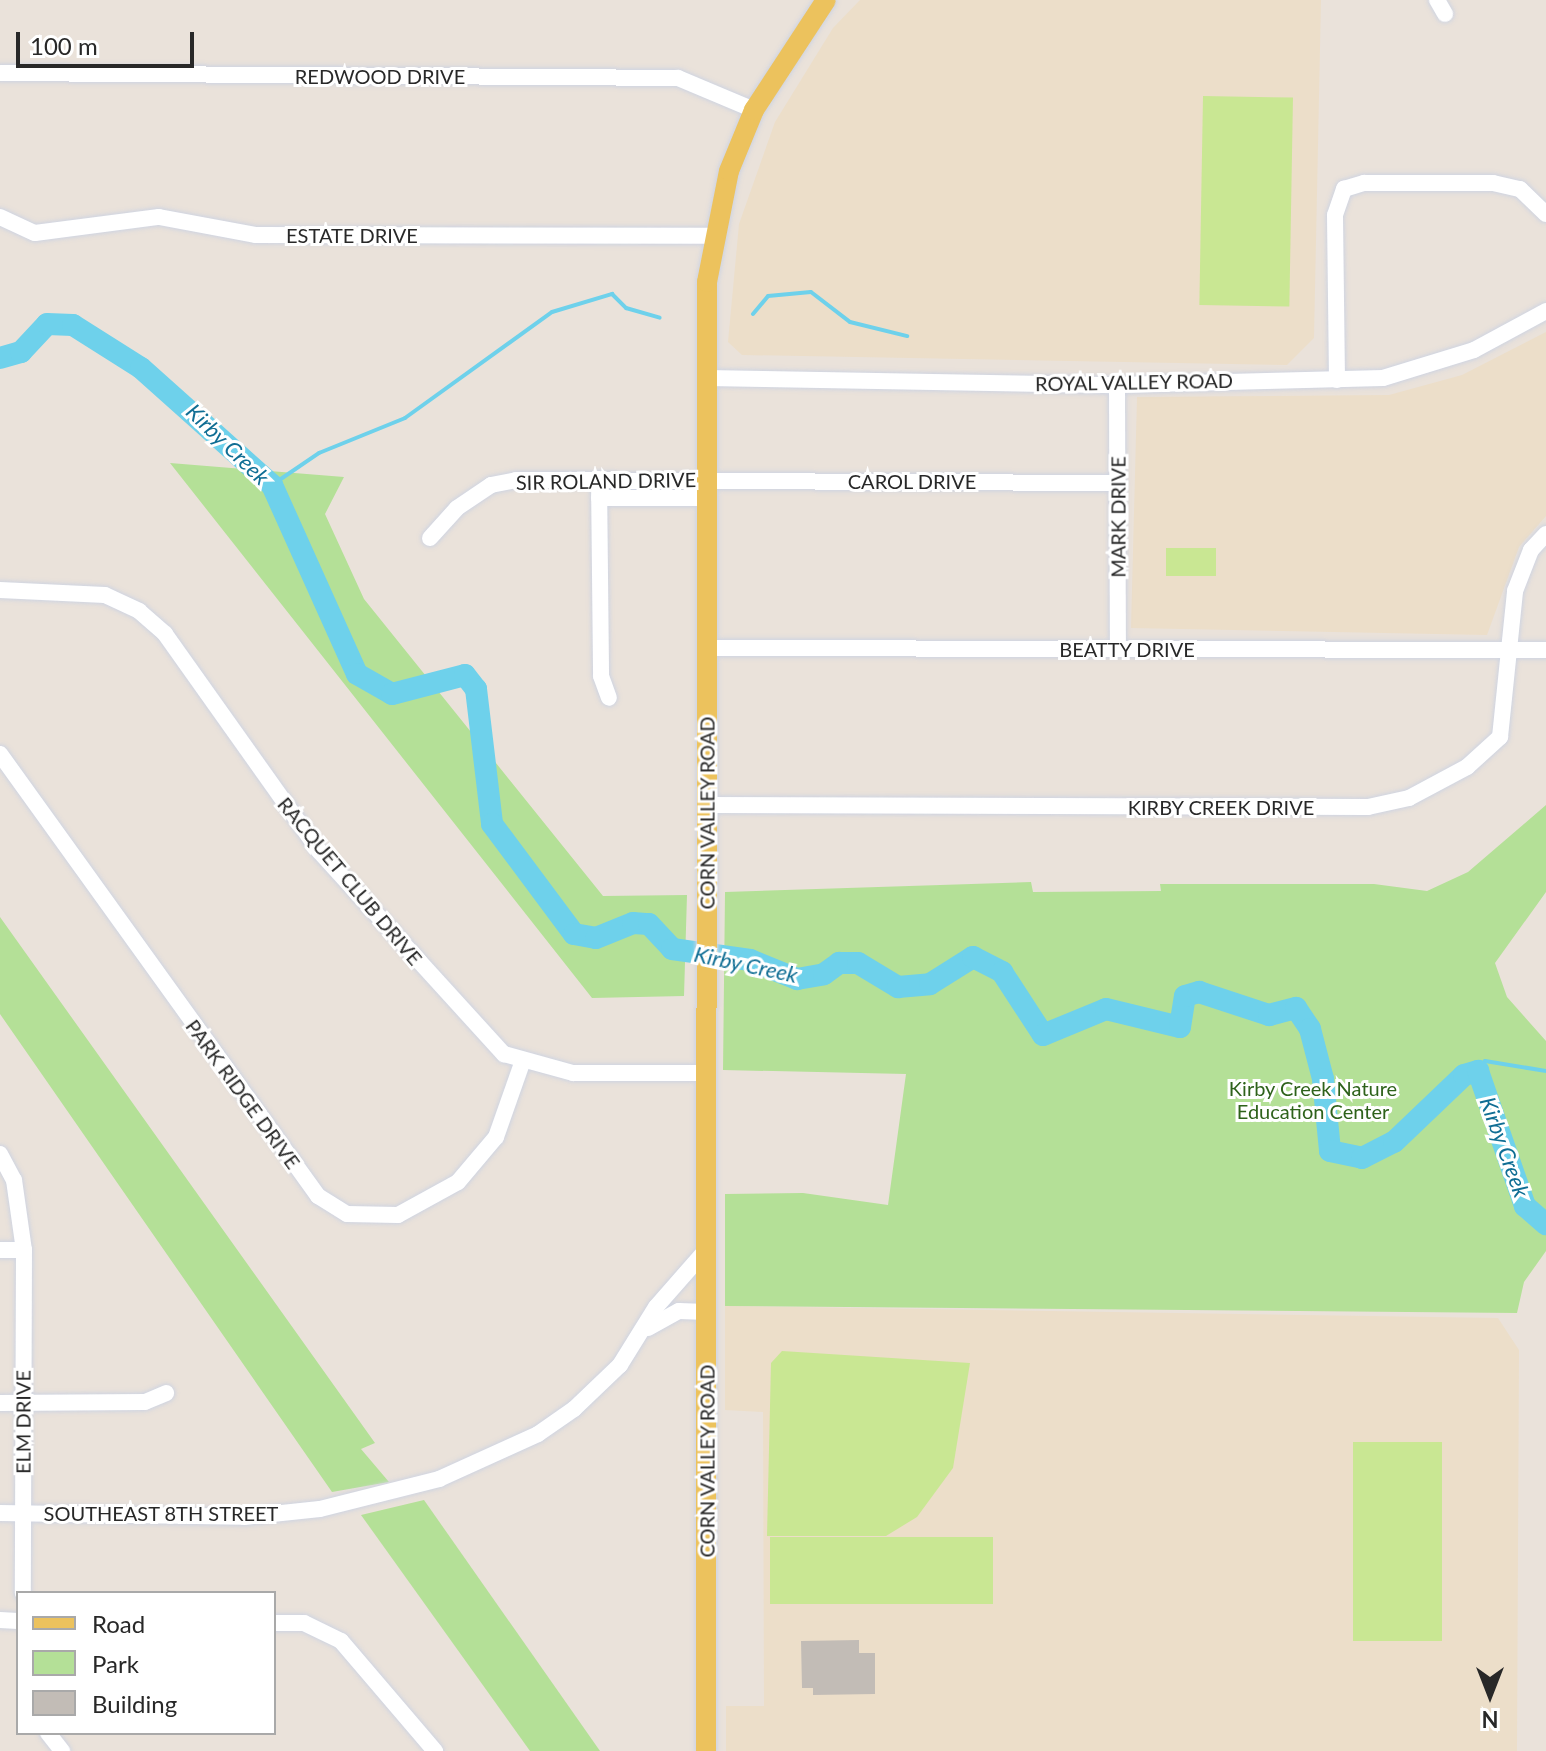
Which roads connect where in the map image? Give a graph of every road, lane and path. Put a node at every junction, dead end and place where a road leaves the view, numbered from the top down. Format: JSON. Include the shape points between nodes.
{"nodes":[{"id":1,"x":826,"y":0,"type":"edge"},
{"id":2,"x":0,"y":73,"type":"edge"},
{"id":3,"x":754,"y":110,"type":"junction"},
{"id":4,"x":1546,"y":214,"type":"edge"},
{"id":5,"x":0,"y":217,"type":"edge"},
{"id":6,"x":712,"y":236,"type":"junction"},
{"id":7,"x":1546,"y":311,"type":"edge"},
{"id":8,"x":707,"y":378,"type":"junction"},
{"id":9,"x":1337,"y":380,"type":"junction"},
{"id":10,"x":1117,"y":385,"type":"junction"},
{"id":11,"x":599,"y":479,"type":"junction"},
{"id":12,"x":1118,"y":483,"type":"junction"},
{"id":13,"x":706,"y":489,"type":"junction"},
{"id":14,"x":599,"y":498,"type":"junction"},
{"id":15,"x":1546,"y":534,"type":"edge"},
{"id":16,"x":430,"y":538,"type":"dead end"},
{"id":17,"x":0,"y":590,"type":"edge"},
{"id":18,"x":707,"y":648,"type":"junction"},
{"id":19,"x":1118,"y":649,"type":"junction"},
{"id":20,"x":1506,"y":650,"type":"junction"},
{"id":21,"x":1546,"y":650,"type":"edge"},
{"id":22,"x":609,"y":698,"type":"dead end"},
{"id":23,"x":0,"y":754,"type":"edge"},
{"id":24,"x":707,"y":805,"type":"junction"},
{"id":25,"x":522,"y":1063,"type":"junction"},
{"id":26,"x":707,"y":1073,"type":"junction"},
{"id":27,"x":0,"y":1154,"type":"edge"},
{"id":28,"x":707,"y":1249,"type":"junction"},
{"id":29,"x":0,"y":1250,"type":"edge"},
{"id":30,"x":24,"y":1250,"type":"junction"},
{"id":31,"x":707,"y":1312,"type":"junction"},
{"id":32,"x":648,"y":1328,"type":"junction"},
{"id":33,"x":166,"y":1393,"type":"dead end"},
{"id":34,"x":0,"y":1403,"type":"edge"},
{"id":35,"x":23,"y":1403,"type":"junction"},
{"id":36,"x":0,"y":1513,"type":"edge"},
{"id":37,"x":23,"y":1513,"type":"junction"},
{"id":38,"x":23,"y":1591,"type":"edge"},
{"id":39,"x":276,"y":1623,"type":"edge"},
{"id":40,"x":50,"y":1735,"type":"edge"},
{"id":41,"x":62,"y":1751,"type":"edge"},
{"id":42,"x":435,"y":1751,"type":"edge"},
{"id":43,"x":706,"y":1751,"type":"edge"}],
"edges":[{"from":1,"to":3,"type":"main road","name":"CORN VALLEY ROAD"},
{"from":2,"to":3,"type":"street","name":"REDWOOD DRIVE","via":[[678,78]]},
{"from":3,"to":6,"type":"main road","name":"CORN VALLEY ROAD"},
{"from":4,"to":9,"type":"street","via":[[1520,189],[1493,183],[1364,183],[1344,189],[1335,215]]},
{"from":5,"to":6,"type":"street","name":"ESTATE DRIVE","via":[[35,233],[78,232],[159,217],[256,235]]},
{"from":6,"to":8,"type":"main road","name":"CORN VALLEY ROAD"},
{"from":7,"to":9,"type":"street","name":"ROYAL VALLEY ROAD","via":[[1418,371]]},
{"from":8,"to":10,"type":"street","name":"ROYAL VALLEY ROAD"},
{"from":8,"to":13,"type":"main road","name":"CORN VALLEY ROAD"},
{"from":9,"to":10,"type":"street","name":"ROYAL VALLEY ROAD"},
{"from":10,"to":12,"type":"street","name":"MARK DRIVE"},
{"from":11,"to":13,"type":"street","name":"SIR ROLAND DRIVE"},
{"from":11,"to":14,"type":"street"},
{"from":11,"to":16,"type":"street","name":"SIR ROLAND DRIVE","via":[[491,485],[457,508]]},
{"from":12,"to":13,"type":"street","name":"CAROL DRIVE"},
{"from":12,"to":19,"type":"street","name":"MARK DRIVE"},
{"from":13,"to":14,"type":"street","name":"SIR ROLAND DRIVE"},
{"from":13,"to":18,"type":"main road","name":"CORN VALLEY ROAD"},
{"from":14,"to":22,"type":"street","via":[[601,676]]},
{"from":15,"to":20,"type":"street","name":"KIRBY CREEK DRIVE","via":[[1531,550],[1515,591]]},
{"from":17,"to":25,"type":"street","name":"RACQUET CLUB DRIVE","via":[[105,595],[139,611],[165,634],[319,851],[476,1028]]},
{"from":18,"to":19,"type":"street","name":"BEATTY DRIVE"},
{"from":18,"to":24,"type":"main road","name":"CORN VALLEY ROAD"},
{"from":19,"to":20,"type":"street","name":"BEATTY DRIVE"},
{"from":20,"to":21,"type":"street","name":"BEATTY DRIVE"},
{"from":20,"to":24,"type":"street","name":"KIRBY CREEK DRIVE","via":[[1500,737],[1440,785],[1380,805]]},
{"from":23,"to":25,"type":"street","name":"PARK RIDGE DRIVE","via":[[318,1196],[347,1214],[398,1215],[458,1182],[496,1137]]},
{"from":24,"to":26,"type":"main road","name":"CORN VALLEY ROAD"},
{"from":25,"to":26,"type":"street","name":"RACQUET CLUB DRIVE","via":[[573,1073]]},
{"from":26,"to":28,"type":"main road","name":"CORN VALLEY ROAD"},
{"from":27,"to":30,"type":"street","name":"ELM DRIVE","via":[[14,1180]]},
{"from":28,"to":31,"type":"main road","name":"CORN VALLEY ROAD"},
{"from":28,"to":32,"type":"street","name":"SOUTHEAST 8TH STREET","via":[[656,1307]]},
{"from":29,"to":30,"type":"street"},
{"from":30,"to":35,"type":"street","name":"ELM DRIVE"},
{"from":31,"to":32,"type":"street","name":"SOUTHEAST 8TH STREET","via":[[679,1311]]},
{"from":31,"to":43,"type":"main road","name":"CORN VALLEY ROAD"},
{"from":32,"to":37,"type":"street","name":"SOUTHEAST 8TH STREET","via":[[588,1396],[538,1434],[413,1489],[320,1509],[244,1517]]},
{"from":33,"to":35,"type":"street","via":[[145,1402]]},
{"from":34,"to":35,"type":"street"},
{"from":35,"to":37,"type":"street","name":"ELM DRIVE"},
{"from":36,"to":37,"type":"street","name":"SOUTHEAST 8TH STREET"},
{"from":37,"to":38,"type":"street","name":"ELM DRIVE"},
{"from":39,"to":42,"type":"street","via":[[304,1623],[341,1641]]},
{"from":40,"to":41,"type":"street"}]}
